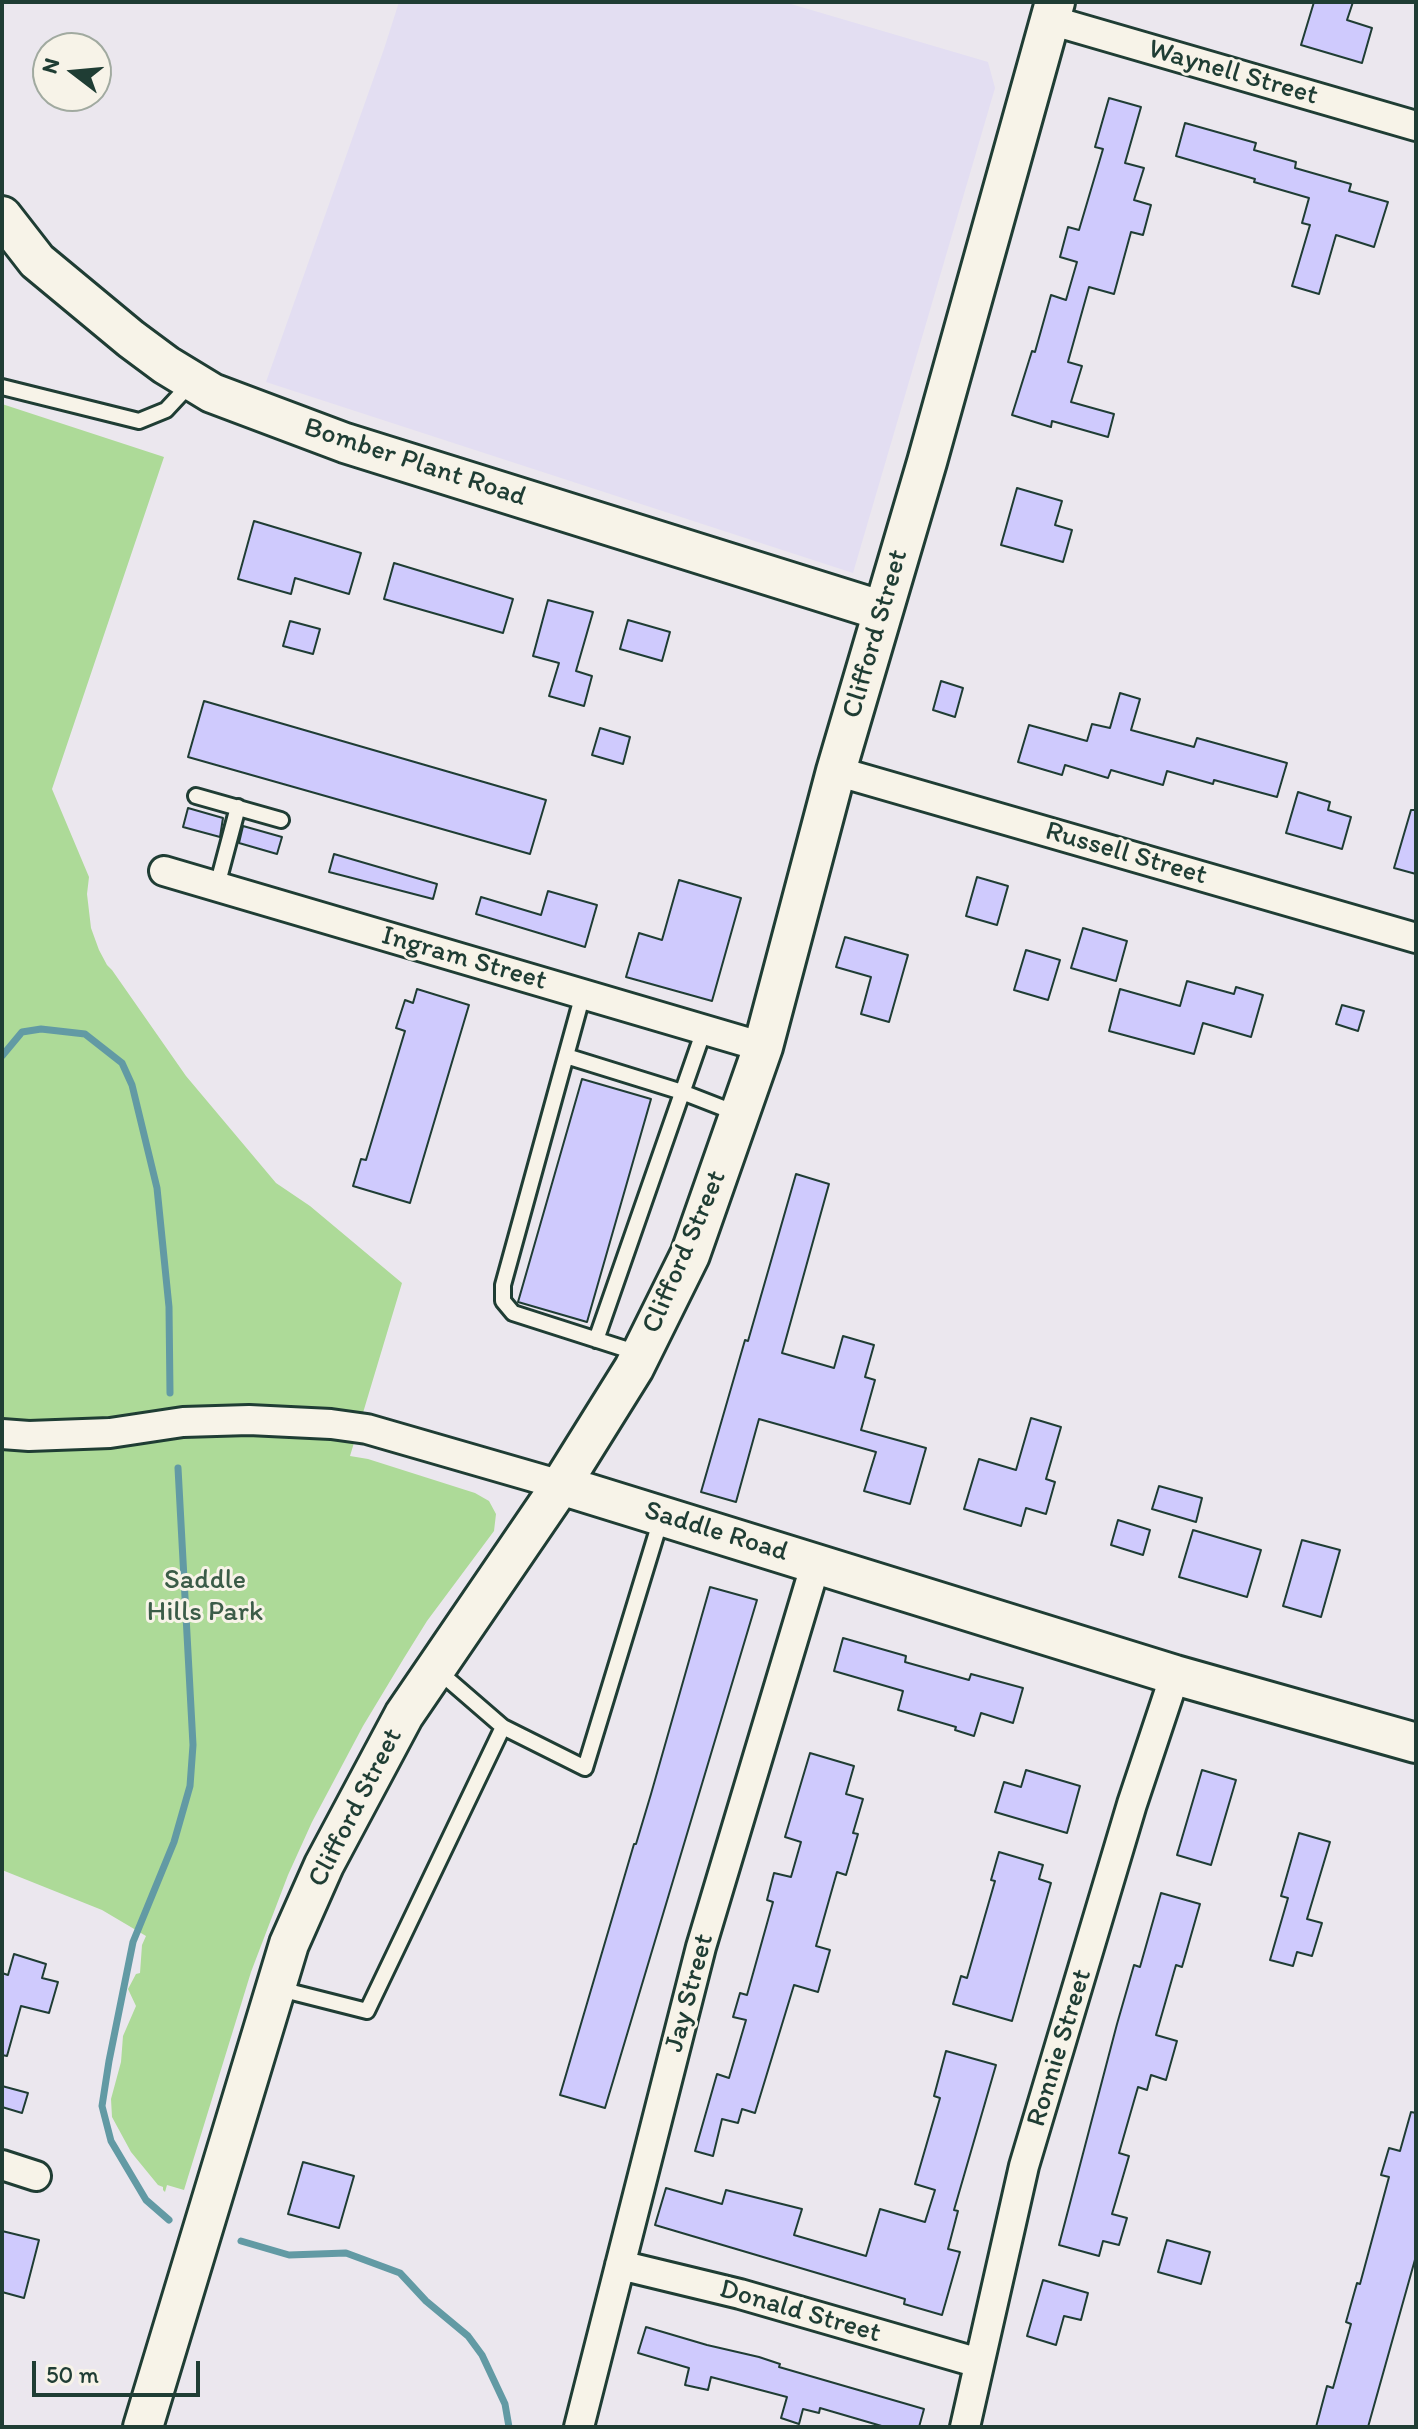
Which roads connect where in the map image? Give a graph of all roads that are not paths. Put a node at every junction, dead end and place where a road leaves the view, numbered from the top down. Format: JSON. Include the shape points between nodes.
{"nodes":[{"id":1,"x":1052,"y":11,"type":"edge"},
{"id":2,"x":1416,"y":126,"type":"edge"},
{"id":3,"x":2,"y":216,"type":"edge"},
{"id":4,"x":193,"y":381,"type":"junction"},
{"id":5,"x":2,"y":387,"type":"edge"},
{"id":6,"x":883,"y":611,"type":"junction"},
{"id":7,"x":836,"y":771,"type":"junction"},
{"id":8,"x":196,"y":796,"type":"dead end"},
{"id":9,"x":238,"y":807,"type":"junction"},
{"id":10,"x":281,"y":820,"type":"dead end"},
{"id":11,"x":164,"y":871,"type":"dead end"},
{"id":12,"x":217,"y":886,"type":"junction"},
{"id":13,"x":1416,"y":938,"type":"edge"},
{"id":14,"x":583,"y":994,"type":"junction"},
{"id":15,"x":704,"y":1030,"type":"junction"},
{"id":16,"x":763,"y":1047,"type":"junction"},
{"id":17,"x":566,"y":1056,"type":"junction"},
{"id":18,"x":682,"y":1092,"type":"junction"},
{"id":19,"x":740,"y":1115,"type":"junction"},
{"id":20,"x":596,"y":1340,"type":"junction"},
{"id":21,"x":641,"y":1354,"type":"junction"},
{"id":22,"x":2,"y":1434,"type":"edge"},
{"id":23,"x":561,"y":1485,"type":"junction"},
{"id":24,"x":662,"y":1516,"type":"junction"},
{"id":25,"x":816,"y":1563,"type":"junction"},
{"id":26,"x":435,"y":1669,"type":"junction"},
{"id":27,"x":1175,"y":1675,"type":"junction"},
{"id":28,"x":503,"y":1727,"type":"junction"},
{"id":29,"x":1416,"y":1743,"type":"edge"},
{"id":30,"x":276,"y":1988,"type":"junction"},
{"id":31,"x":2,"y":2165,"type":"edge"},
{"id":32,"x":36,"y":2176,"type":"dead end"},
{"id":33,"x":620,"y":2265,"type":"junction"},
{"id":34,"x":979,"y":2363,"type":"junction"},
{"id":35,"x":143,"y":2427,"type":"edge"},
{"id":36,"x":579,"y":2427,"type":"edge"},
{"id":37,"x":965,"y":2427,"type":"edge"}],
"edges":[{"from":1,"to":2,"type":"street","name":"Waynell Street"},
{"from":1,"to":6,"type":"main road","name":"Clifford Street"},
{"from":3,"to":4,"type":"main road","name":"Bomber Plant Road","via":[[37,261],[131,339]]},
{"from":4,"to":5,"type":"lane","via":[[166,410],[139,421]]},
{"from":4,"to":6,"type":"main road","name":"Bomber Plant Road","via":[[345,443]]},
{"from":6,"to":7,"type":"main road","name":"Clifford Street"},
{"from":7,"to":13,"type":"street","name":"Russell Street"},
{"from":7,"to":16,"type":"main road","name":"Clifford Street"},
{"from":8,"to":9,"type":"lane"},
{"from":9,"to":10,"type":"lane"},
{"from":9,"to":12,"type":"lane"},
{"from":11,"to":12,"type":"street","name":"Ingram Street"},
{"from":12,"to":14,"type":"street","name":"Ingram Street"},
{"from":14,"to":15,"type":"street","name":"Ingram Street"},
{"from":14,"to":17,"type":"lane"},
{"from":15,"to":16,"type":"street","name":"Ingram Street"},
{"from":15,"to":18,"type":"lane"},
{"from":16,"to":19,"type":"main road","name":"Clifford Street"},
{"from":17,"to":18,"type":"lane"},
{"from":17,"to":20,"type":"lane","via":[[503,1301],[513,1313]]},
{"from":18,"to":19,"type":"lane"},
{"from":18,"to":20,"type":"lane"},
{"from":19,"to":21,"type":"main road","name":"Clifford Street","via":[[690,1255]]},
{"from":20,"to":21,"type":"lane"},
{"from":21,"to":23,"type":"main road","name":"Clifford Street"},
{"from":22,"to":23,"type":"street","name":"Saddle Road","via":[[110,1433],[183,1422],[331,1424],[367,1429]]},
{"from":23,"to":24,"type":"main road","name":"Saddle Road"},
{"from":23,"to":26,"type":"main road","name":"Clifford Street"},
{"from":24,"to":25,"type":"main road","name":"Saddle Road"},
{"from":24,"to":28,"type":"lane","via":[[585,1768]]},
{"from":25,"to":27,"type":"main road","name":"Saddle Road"},
{"from":25,"to":33,"type":"street","name":"Jay Street","via":[[701,1947]]},
{"from":26,"to":28,"type":"lane"},
{"from":26,"to":30,"type":"main road","name":"Clifford Street","via":[[404,1715],[324,1865]]},
{"from":27,"to":29,"type":"main road","name":"Saddle Road"},
{"from":27,"to":34,"type":"street","name":"Ronnie Street","via":[[1024,2166]]},
{"from":28,"to":30,"type":"lane","via":[[367,2011]]},
{"from":30,"to":35,"type":"main road","name":"Clifford Street"},
{"from":31,"to":32,"type":"street"},
{"from":33,"to":34,"type":"street","name":"Donald Street"},
{"from":33,"to":36,"type":"street","name":"Jay Street"},
{"from":34,"to":37,"type":"street","name":"Ronnie Street"}]}
